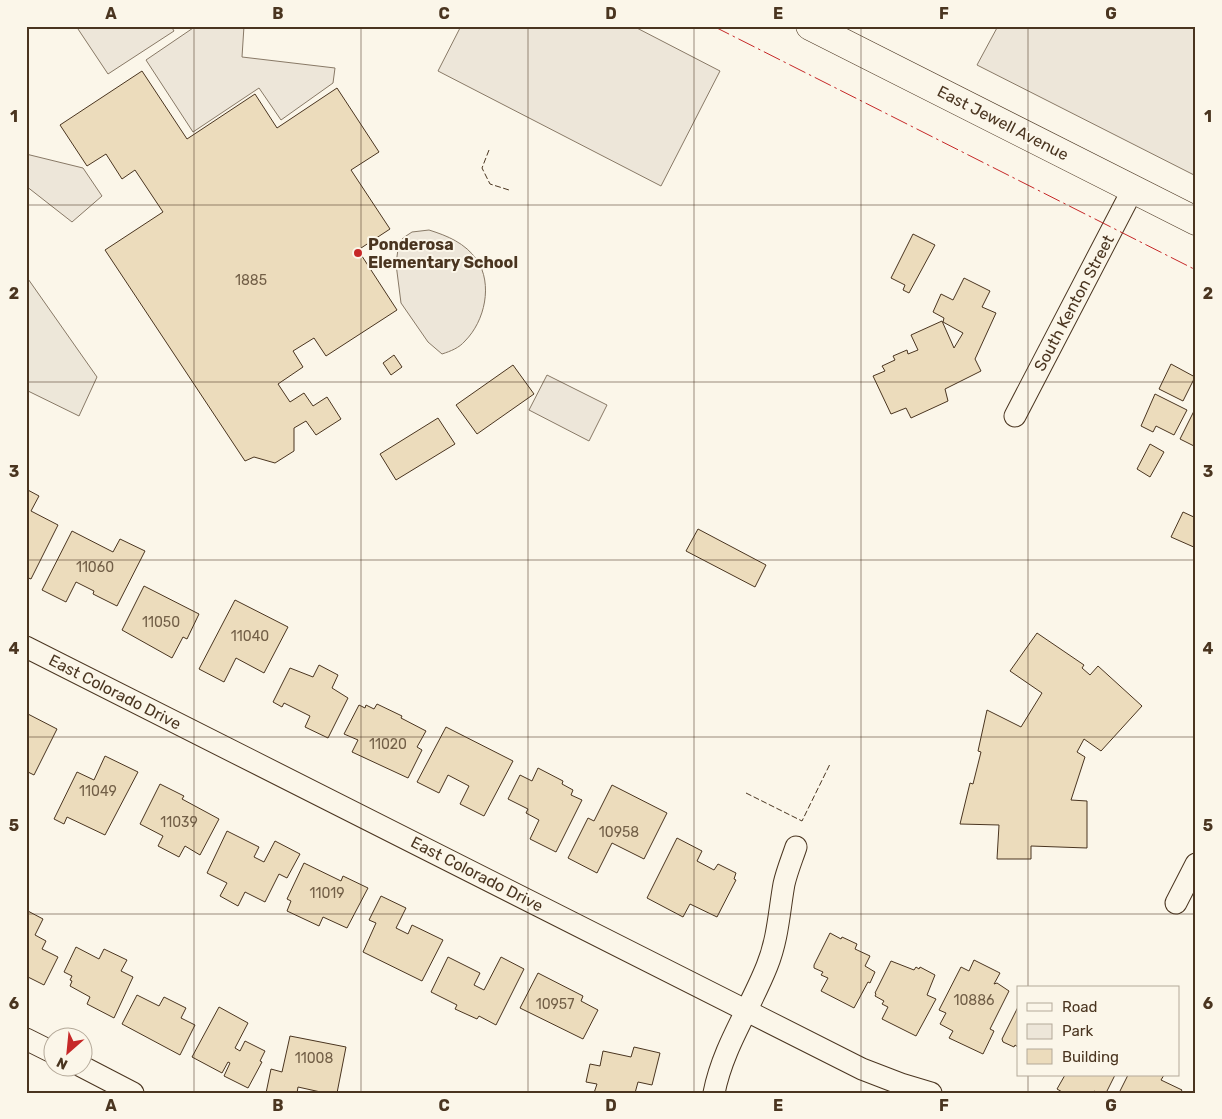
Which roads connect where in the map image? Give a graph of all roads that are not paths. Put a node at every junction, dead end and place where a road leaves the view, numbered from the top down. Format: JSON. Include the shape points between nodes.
{"nodes":[{"id":1,"x":810,"y":26,"type":"edge"},
{"id":2,"x":1133,"y":189,"type":"junction"},
{"id":3,"x":1196,"y":220,"type":"edge"},
{"id":4,"x":1015,"y":416,"type":"dead end"},
{"id":5,"x":26,"y":647,"type":"edge"},
{"id":6,"x":796,"y":847,"type":"dead end"},
{"id":7,"x":1196,"y":864,"type":"edge"},
{"id":8,"x":1176,"y":903,"type":"dead end"},
{"id":9,"x":746,"y":1010,"type":"junction"},
{"id":10,"x":26,"y":1039,"type":"edge"},
{"id":11,"x":42,"y":1047,"type":"edge"},
{"id":12,"x":90,"y":1078,"type":"edge"},
{"id":13,"x":133,"y":1093,"type":"edge"},
{"id":14,"x":714,"y":1093,"type":"edge"},
{"id":15,"x":931,"y":1093,"type":"edge"}],
"edges":[{"from":1,"to":2,"type":"street","name":"East Jewell Avenue"},
{"from":2,"to":3,"type":"street","name":"East Jewell Avenue"},
{"from":2,"to":4,"type":"street","name":"South Kenton Street"},
{"from":5,"to":9,"type":"street","name":"East Colorado Drive"},
{"from":6,"to":9,"type":"street","via":[[784,882],[776,938],[768,965]]},
{"from":7,"to":8,"type":"street"},
{"from":9,"to":14,"type":"street","via":[[727,1048]]},
{"from":9,"to":15,"type":"street","name":"East Colorado Drive","via":[[862,1068]]},
{"from":10,"to":11,"type":"street"},
{"from":12,"to":13,"type":"street"}]}
